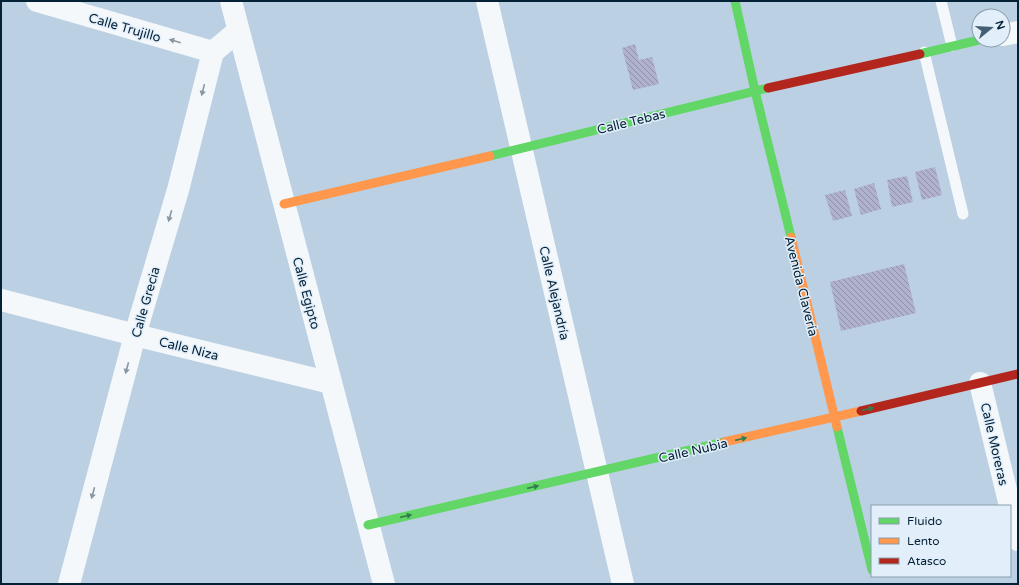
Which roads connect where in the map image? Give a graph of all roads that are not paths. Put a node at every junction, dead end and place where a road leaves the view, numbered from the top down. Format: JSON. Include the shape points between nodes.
{"nodes":[{"id":1,"x":36,"y":1,"type":"edge"},
{"id":2,"x":230,"y":1,"type":"edge"},
{"id":3,"x":487,"y":1,"type":"edge"},
{"id":4,"x":735,"y":1,"type":"edge"},
{"id":5,"x":941,"y":1,"type":"edge"},
{"id":6,"x":238,"y":31,"type":"junction"},
{"id":7,"x":971,"y":42,"type":"edge"},
{"id":8,"x":952,"y":46,"type":"junction"},
{"id":9,"x":213,"y":52,"type":"junction"},
{"id":10,"x":924,"y":52,"type":"junction"},
{"id":11,"x":756,"y":90,"type":"junction"},
{"id":12,"x":521,"y":149,"type":"junction"},
{"id":13,"x":284,"y":204,"type":"junction"},
{"id":14,"x":962,"y":214,"type":"dead end"},
{"id":15,"x":1,"y":300,"type":"edge"},
{"id":16,"x":135,"y":335,"type":"junction"},
{"id":17,"x":1018,"y":374,"type":"edge"},
{"id":18,"x":331,"y":383,"type":"junction"},
{"id":19,"x":980,"y":383,"type":"junction"},
{"id":20,"x":834,"y":417,"type":"junction"},
{"id":21,"x":597,"y":472,"type":"junction"},
{"id":22,"x":1010,"y":505,"type":"edge"},
{"id":23,"x":1011,"y":510,"type":"edge"},
{"id":24,"x":368,"y":525,"type":"junction"},
{"id":25,"x":1018,"y":540,"type":"edge"},
{"id":26,"x":871,"y":566,"type":"edge"},
{"id":27,"x":377,"y":580,"type":"edge"},
{"id":28,"x":69,"y":584,"type":"edge"},
{"id":29,"x":623,"y":584,"type":"edge"}],
"edges":[{"from":9,"to":1,"type":"street","name":"Calle Trujillo","one_way":true},
{"from":2,"to":6,"type":"street","name":"Calle Egipto"},
{"from":3,"to":12,"type":"street","name":"Calle Alejandría"},
{"from":4,"to":11,"type":"street","name":"Avenida Clavería"},
{"from":5,"to":8,"type":"lane"},
{"from":6,"to":9,"type":"street"},
{"from":6,"to":13,"type":"street","name":"Calle Egipto"},
{"from":7,"to":8,"type":"street","name":"Calle Tebas"},
{"from":8,"to":10,"type":"street","name":"Calle Tebas"},
{"from":9,"to":16,"type":"street","name":"Calle Grecia","one_way":true,"via":[[178,190]]},
{"from":10,"to":11,"type":"street","name":"Calle Tebas"},
{"from":10,"to":14,"type":"lane"},
{"from":11,"to":12,"type":"street","name":"Calle Tebas"},
{"from":11,"to":20,"type":"street","name":"Avenida Clavería"},
{"from":12,"to":13,"type":"street","name":"Calle Tebas"},
{"from":12,"to":21,"type":"street","name":"Calle Alejandría"},
{"from":13,"to":18,"type":"street","name":"Calle Egipto"},
{"from":15,"to":16,"type":"street","name":"Calle Niza"},
{"from":16,"to":18,"type":"street","name":"Calle Niza"},
{"from":16,"to":28,"type":"street","name":"Calle Grecia","one_way":true},
{"from":17,"to":19,"type":"street","name":"Calle Nubia"},
{"from":18,"to":24,"type":"street","name":"Calle Egipto"},
{"from":20,"to":19,"type":"street","name":"Calle Nubia","one_way":true},
{"from":19,"to":22,"type":"street","name":"Calle Moreras"},
{"from":21,"to":20,"type":"street","name":"Calle Nubia","one_way":true},
{"from":20,"to":26,"type":"street","name":"Avenida Clavería"},
{"from":24,"to":21,"type":"street","name":"Calle Nubia","one_way":true},
{"from":21,"to":29,"type":"street","name":"Calle Alejandría"},
{"from":23,"to":25,"type":"street","name":"Calle Moreras"},
{"from":24,"to":27,"type":"street","name":"Calle Egipto"}]}
